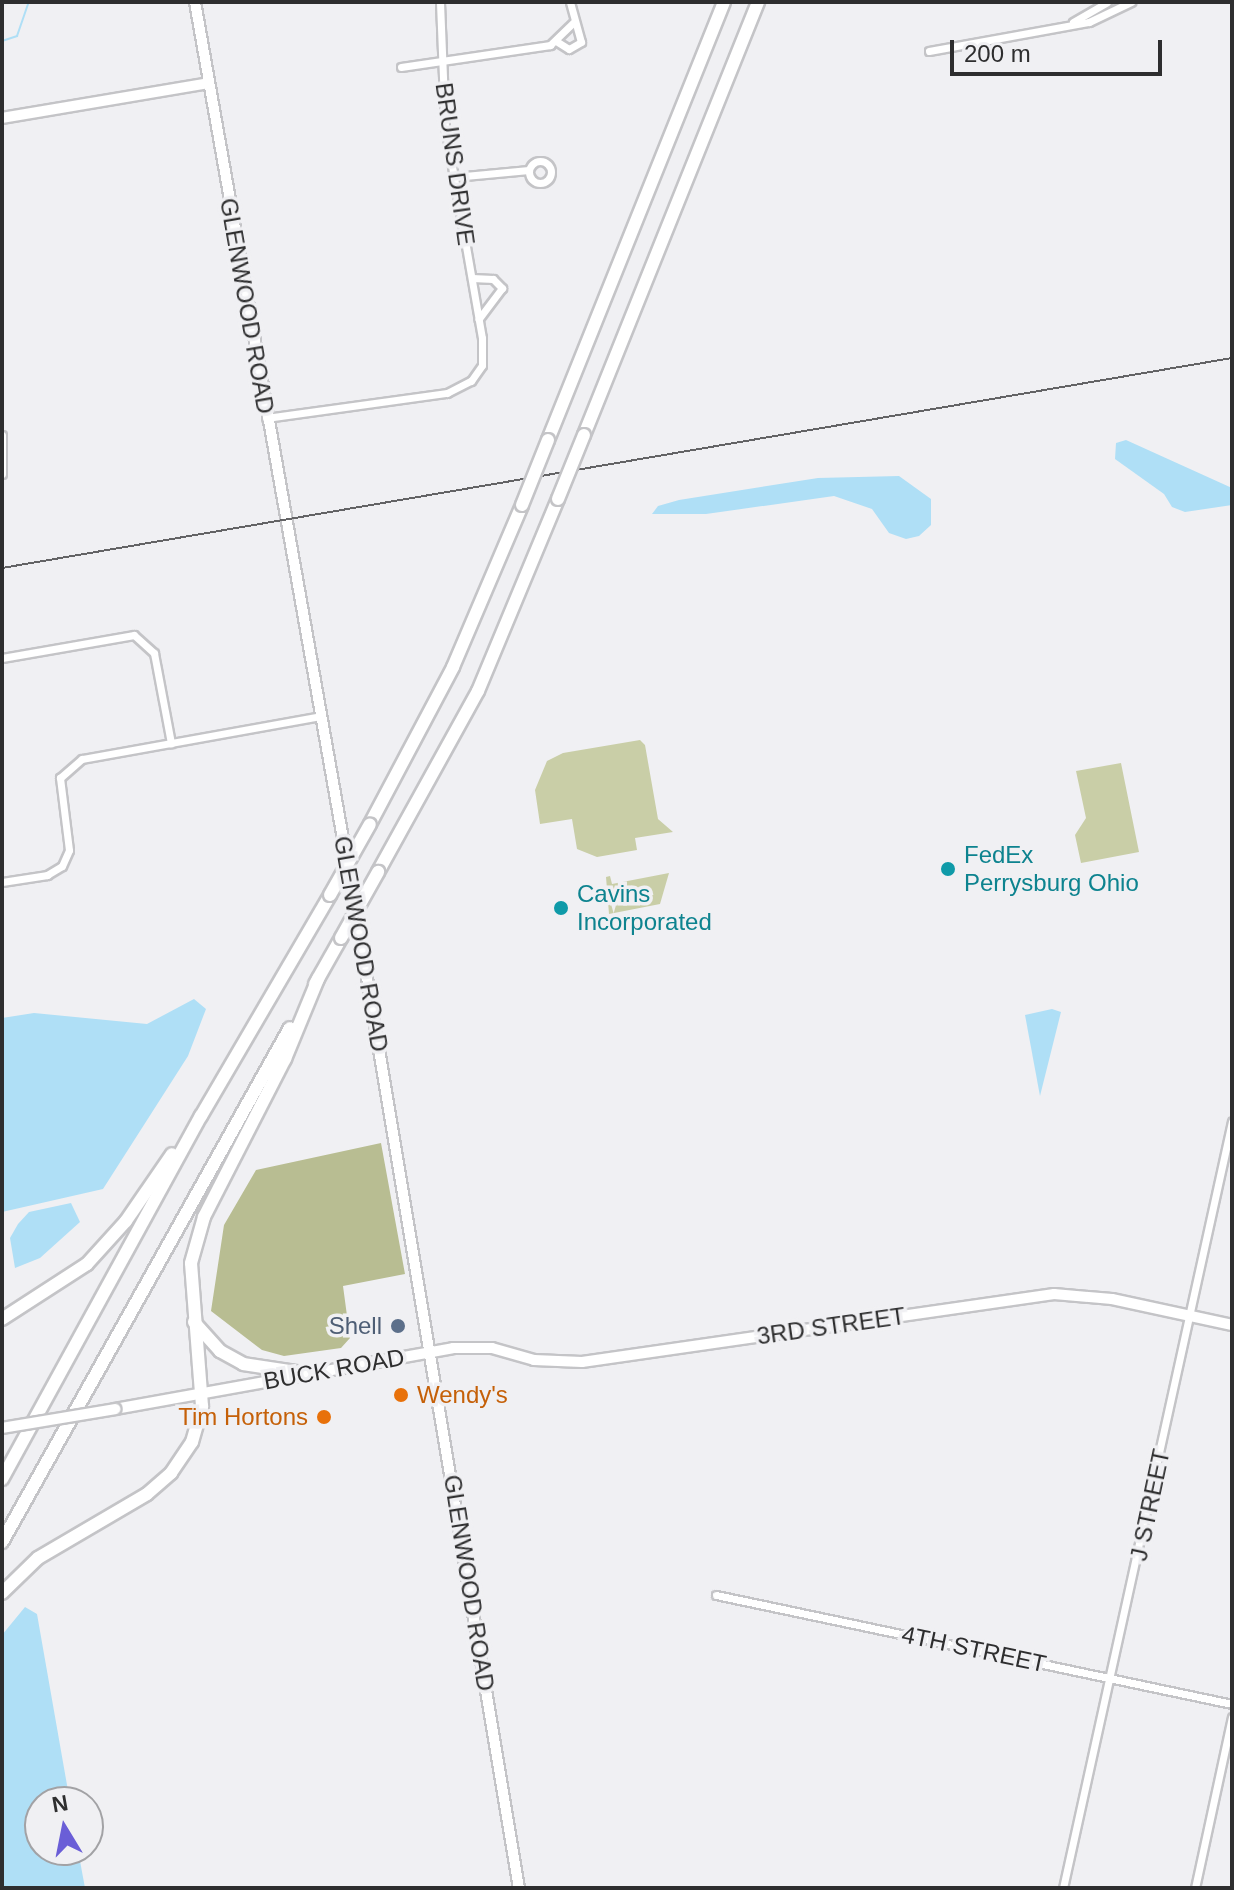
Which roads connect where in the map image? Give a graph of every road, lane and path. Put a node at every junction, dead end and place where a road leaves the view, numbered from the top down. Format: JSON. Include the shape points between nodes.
{"nodes":[{"id":1,"x":195,"y":2,"type":"edge"},
{"id":2,"x":440,"y":2,"type":"edge"},
{"id":3,"x":570,"y":2,"type":"edge"},
{"id":4,"x":724,"y":2,"type":"edge"},
{"id":5,"x":758,"y":2,"type":"edge"},
{"id":6,"x":1107,"y":2,"type":"edge"},
{"id":7,"x":1131,"y":2,"type":"edge"},
{"id":8,"x":573,"y":23,"type":"junction"},
{"id":9,"x":1064,"y":26,"type":"junction"},
{"id":10,"x":556,"y":41,"type":"junction"},
{"id":11,"x":929,"y":51,"type":"dead end"},
{"id":12,"x":442,"y":61,"type":"junction"},
{"id":13,"x":401,"y":67,"type":"dead end"},
{"id":14,"x":208,"y":83,"type":"junction"},
{"id":15,"x":2,"y":118,"type":"edge"},
{"id":16,"x":529,"y":170,"type":"dead end"},
{"id":17,"x":454,"y":177,"type":"junction"},
{"id":18,"x":472,"y":278,"type":"junction"},
{"id":19,"x":479,"y":319,"type":"junction"},
{"id":20,"x":266,"y":418,"type":"junction"},
{"id":21,"x":2,"y":435,"type":"edge"},
{"id":22,"x":2,"y":474,"type":"edge"},
{"id":23,"x":2,"y":658,"type":"edge"},
{"id":24,"x":321,"y":716,"type":"junction"},
{"id":25,"x":171,"y":743,"type":"junction"},
{"id":26,"x":2,"y":882,"type":"edge"},
{"id":27,"x":318,"y":979,"type":"junction"},
{"id":28,"x":201,"y":1116,"type":"junction"},
{"id":29,"x":1232,"y":1121,"type":"edge"},
{"id":30,"x":191,"y":1311,"type":"junction"},
{"id":31,"x":1190,"y":1316,"type":"junction"},
{"id":32,"x":2,"y":1319,"type":"edge"},
{"id":33,"x":1232,"y":1325,"type":"edge"},
{"id":34,"x":430,"y":1352,"type":"junction"},
{"id":35,"x":309,"y":1374,"type":"junction"},
{"id":36,"x":201,"y":1394,"type":"junction"},
{"id":37,"x":2,"y":1428,"type":"edge"},
{"id":38,"x":2,"y":1479,"type":"edge"},
{"id":39,"x":2,"y":1542,"type":"edge"},
{"id":40,"x":2,"y":1593,"type":"edge"},
{"id":41,"x":716,"y":1595,"type":"dead end"},
{"id":42,"x":1113,"y":1678,"type":"junction"},
{"id":43,"x":1232,"y":1704,"type":"edge"},
{"id":44,"x":1232,"y":1717,"type":"edge"},
{"id":45,"x":519,"y":1888,"type":"edge"},
{"id":46,"x":1063,"y":1888,"type":"edge"},
{"id":47,"x":1195,"y":1888,"type":"edge"}],
"edges":[{"from":1,"to":14,"type":"street","name":"GLENWOOD ROAD"},
{"from":2,"to":12,"type":"street","name":"BRUNS DRIVE"},
{"from":3,"to":8,"type":"street"},
{"from":4,"to":28,"type":"highway","bridge":true,"via":[[453,667],[370,824]]},
{"from":5,"to":27,"type":"highway","bridge":true,"via":[[478,691]]},
{"from":6,"to":9,"type":"street"},
{"from":7,"to":9,"type":"street","via":[[1104,18]]},
{"from":8,"to":10,"type":"street"},
{"from":8,"to":10,"type":"street","via":[[582,36],[577,47]]},
{"from":9,"to":11,"type":"street"},
{"from":10,"to":12,"type":"street"},
{"from":12,"to":13,"type":"street"},
{"from":12,"to":17,"type":"street","name":"BRUNS DRIVE"},
{"from":14,"to":15,"type":"street"},
{"from":14,"to":20,"type":"street","name":"GLENWOOD ROAD"},
{"from":16,"to":17,"type":"street"},
{"from":17,"to":18,"type":"street","name":"BRUNS DRIVE"},
{"from":18,"to":19,"type":"street","name":"BRUNS DRIVE"},
{"from":18,"to":19,"type":"street","name":"BRUNS DRIVE","via":[[493,279],[502,288]]},
{"from":19,"to":20,"type":"street","name":"BRUNS DRIVE","via":[[482,365],[457,390]]},
{"from":20,"to":24,"type":"street","name":"GLENWOOD ROAD"},
{"from":21,"to":22,"type":"street"},
{"from":23,"to":25,"type":"street","via":[[134,635],[154,653]]},
{"from":24,"to":25,"type":"street"},
{"from":24,"to":34,"type":"street","name":"GLENWOOD ROAD"},
{"from":25,"to":26,"type":"street","via":[[82,759],[69,767],[60,778],[69,850],[62,866],[47,875]]},
{"from":27,"to":30,"type":"highway","via":[[285,1059],[204,1217],[191,1263]]},
{"from":27,"to":39,"type":"highway"},
{"from":28,"to":32,"type":"highway","via":[[105,1247],[67,1281]]},
{"from":28,"to":38,"type":"highway"},
{"from":29,"to":31,"type":"street","name":"J STREET"},
{"from":30,"to":35,"type":"highway","via":[[203,1336],[231,1358]]},
{"from":30,"to":36,"type":"highway"},
{"from":31,"to":33,"type":"street","name":"3RD STREET"},
{"from":31,"to":34,"type":"street","name":"3RD STREET","via":[[1070,1293],[582,1362],[554,1363],[481,1347]]},
{"from":31,"to":42,"type":"street","name":"J STREET"},
{"from":34,"to":35,"type":"street","name":"BUCK ROAD"},
{"from":34,"to":45,"type":"street","name":"GLENWOOD ROAD"},
{"from":35,"to":36,"type":"street","name":"BUCK ROAD"},
{"from":36,"to":37,"type":"street","name":"BUCK ROAD","bridge":true},
{"from":36,"to":40,"type":"highway","via":[[200,1422],[171,1473],[147,1494],[38,1558]]},
{"from":41,"to":42,"type":"street","name":"4TH STREET"},
{"from":42,"to":43,"type":"street","name":"4TH STREET"},
{"from":42,"to":46,"type":"street","name":"J STREET","via":[[1093,1743]]},
{"from":44,"to":47,"type":"street"}]}
